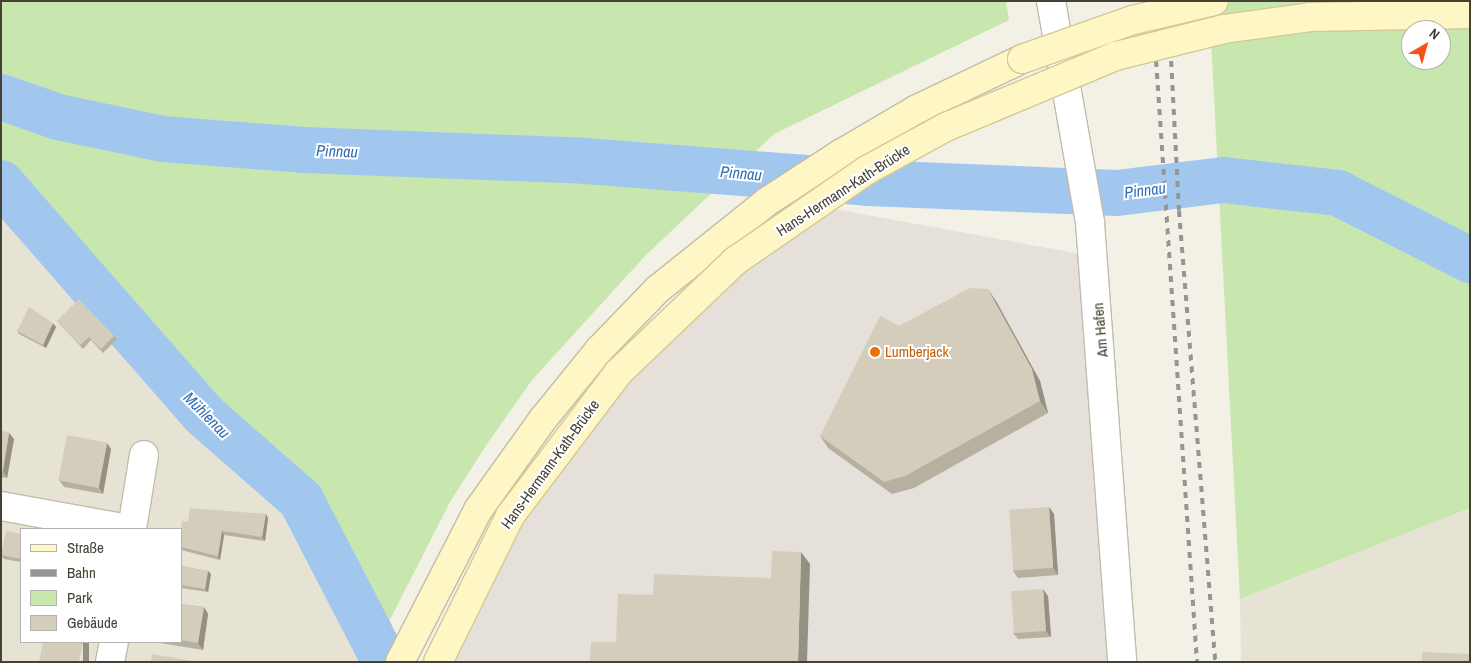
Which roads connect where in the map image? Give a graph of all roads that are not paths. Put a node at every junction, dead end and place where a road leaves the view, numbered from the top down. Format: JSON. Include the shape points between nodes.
{"nodes":[{"id":1,"x":1051,"y":1,"type":"edge"},
{"id":2,"x":1214,"y":1,"type":"edge"},
{"id":3,"x":1470,"y":14,"type":"edge"},
{"id":4,"x":144,"y":455,"type":"dead end"},
{"id":5,"x":1,"y":506,"type":"edge"},
{"id":6,"x":122,"y":528,"type":"edge"},
{"id":7,"x":132,"y":528,"type":"edge"},
{"id":8,"x":114,"y":643,"type":"edge"},
{"id":9,"x":110,"y":662,"type":"edge"},
{"id":10,"x":400,"y":662,"type":"edge"},
{"id":11,"x":438,"y":662,"type":"edge"},
{"id":12,"x":1122,"y":662,"type":"edge"}],
"edges":[{"from":1,"to":12,"type":"street","name":"Am Hafen","via":[[1090,223]]},
{"from":2,"to":10,"type":"main road","name":"Hans-Hermann-Kath-Brücke","bridge":true,"via":[[1133,20],[1031,56],[917,110],[776,195],[706,249],[598,350],[542,418],[478,510]]},
{"from":3,"to":11,"type":"main road","name":"Hans-Hermann-Kath-Brücke","bridge":true,"via":[[1310,17],[1224,29],[1116,56],[946,127],[868,170],[735,261],[618,374],[510,516]]},
{"from":4,"to":7,"type":"street"},
{"from":5,"to":6,"type":"street"},
{"from":8,"to":9,"type":"street"}]}
